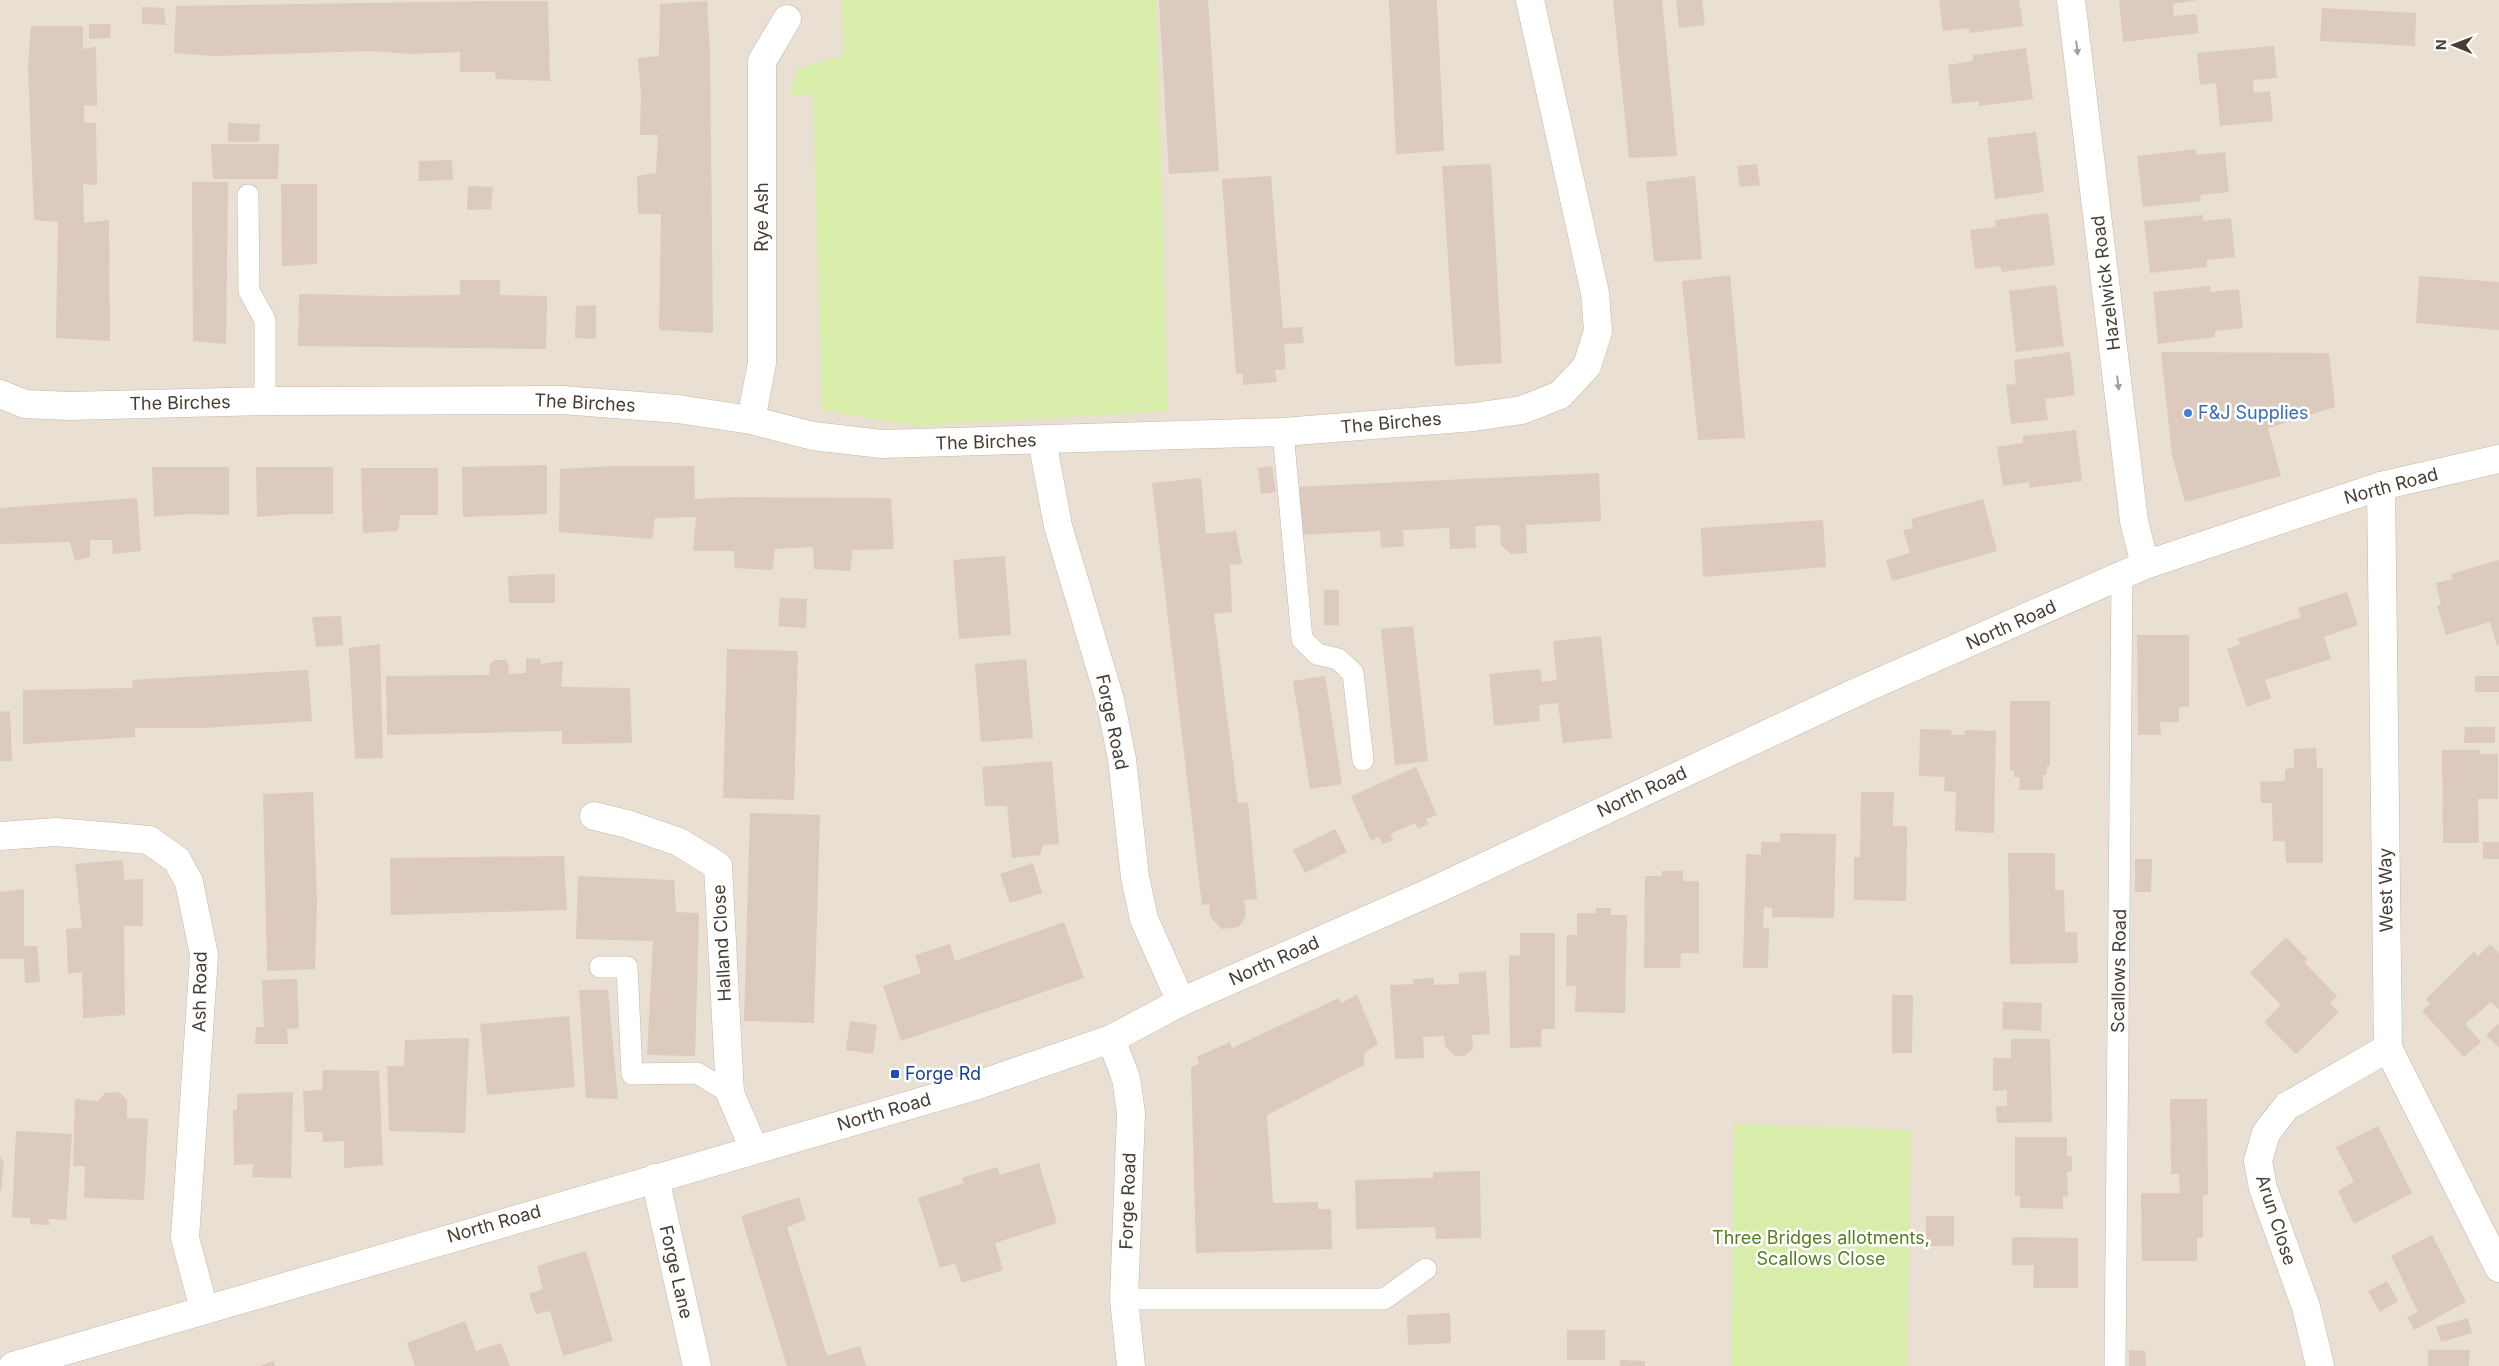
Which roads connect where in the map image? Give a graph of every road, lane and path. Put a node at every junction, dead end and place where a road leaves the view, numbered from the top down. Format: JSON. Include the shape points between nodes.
{"nodes":[{"id":1,"x":1530,"y":0,"type":"edge"},
{"id":2,"x":2071,"y":0,"type":"edge"},
{"id":3,"x":787,"y":19,"type":"dead end"},
{"id":4,"x":248,"y":195,"type":"dead end"},
{"id":5,"x":0,"y":394,"type":"edge"},
{"id":6,"x":265,"y":401,"type":"junction"},
{"id":7,"x":751,"y":420,"type":"junction"},
{"id":8,"x":1283,"y":432,"type":"junction"},
{"id":9,"x":1042,"y":440,"type":"junction"},
{"id":10,"x":2499,"y":458,"type":"edge"},
{"id":11,"x":2381,"y":486,"type":"junction"},
{"id":12,"x":2134,"y":570,"type":"junction"},
{"id":13,"x":1363,"y":760,"type":"dead end"},
{"id":14,"x":594,"y":816,"type":"dead end"},
{"id":15,"x":0,"y":836,"type":"edge"},
{"id":16,"x":600,"y":967,"type":"dead end"},
{"id":17,"x":1182,"y":1002,"type":"junction"},
{"id":18,"x":1110,"y":1039,"type":"junction"},
{"id":19,"x":2388,"y":1048,"type":"junction"},
{"id":20,"x":730,"y":1093,"type":"junction"},
{"id":21,"x":754,"y":1150,"type":"junction"},
{"id":22,"x":655,"y":1178,"type":"junction"},
{"id":23,"x":2499,"y":1268,"type":"edge"},
{"id":24,"x":1426,"y":1269,"type":"dead end"},
{"id":25,"x":1124,"y":1299,"type":"junction"},
{"id":26,"x":204,"y":1309,"type":"junction"},
{"id":27,"x":13,"y":1366,"type":"edge"},
{"id":28,"x":697,"y":1366,"type":"edge"},
{"id":29,"x":1131,"y":1366,"type":"edge"},
{"id":30,"x":2115,"y":1366,"type":"edge"},
{"id":31,"x":2320,"y":1366,"type":"edge"}],
"edges":[{"from":1,"to":8,"type":"street","name":"The Birches","via":[[1594,293],[1598,330],[1587,366],[1560,395],[1522,410],[1474,417]]},
{"from":2,"to":12,"type":"street","name":"Hazelwick Road","one_way":true,"via":[[2134,520]]},
{"from":3,"to":7,"type":"street","name":"Rye Ash","via":[[762,61],[762,363]]},
{"from":4,"to":6,"type":"lane","via":[[248,291],[265,320]]},
{"from":5,"to":6,"type":"street","name":"The Birches","via":[[25,404],[69,406]]},
{"from":6,"to":7,"type":"street","name":"The Birches","via":[[562,400],[669,408]]},
{"from":7,"to":9,"type":"street","name":"The Birches","via":[[813,436],[882,444]]},
{"from":8,"to":9,"type":"street","name":"The Birches"},
{"from":8,"to":13,"type":"lane","via":[[1302,639],[1317,654],[1338,660],[1353,673]]},
{"from":9,"to":17,"type":"street","name":"Forge Road","via":[[1058,526],[1110,700],[1122,759],[1144,919]]},
{"from":10,"to":11,"type":"street","name":"North Road"},
{"from":11,"to":12,"type":"street","name":"North Road"},
{"from":11,"to":19,"type":"street","name":"West Way"},
{"from":12,"to":17,"type":"street","name":"North Road","via":[[1858,691],[1435,890]]},
{"from":12,"to":30,"type":"lane","name":"Scallows Road"},
{"from":14,"to":20,"type":"street","name":"Halland Close","via":[[679,842],[718,866]]},
{"from":15,"to":26,"type":"street","name":"Ash Road","via":[[56,832],[149,840],[177,860],[189,882],[204,955],[185,1238]]},
{"from":16,"to":20,"type":"lane","via":[[627,968],[632,1074],[697,1073]]},
{"from":17,"to":18,"type":"street","name":"North Road"},
{"from":18,"to":21,"type":"street","name":"North Road","via":[[975,1086]]},
{"from":18,"to":25,"type":"street","name":"Forge Road","via":[[1126,1078],[1131,1113]]},
{"from":19,"to":23,"type":"street","name":"West Way"},
{"from":19,"to":31,"type":"street","name":"Arun Close","via":[[2288,1106],[2266,1133],[2258,1161],[2263,1188],[2306,1307]]},
{"from":20,"to":21,"type":"street","name":"Halland Close"},
{"from":21,"to":22,"type":"street","name":"North Road"},
{"from":22,"to":26,"type":"street","name":"North Road"},
{"from":22,"to":28,"type":"street","name":"Forge Lane"},
{"from":24,"to":25,"type":"lane","via":[[1384,1299]]},
{"from":25,"to":29,"type":"street","name":"Forge Road"},
{"from":26,"to":27,"type":"street","name":"North Road"}]}
